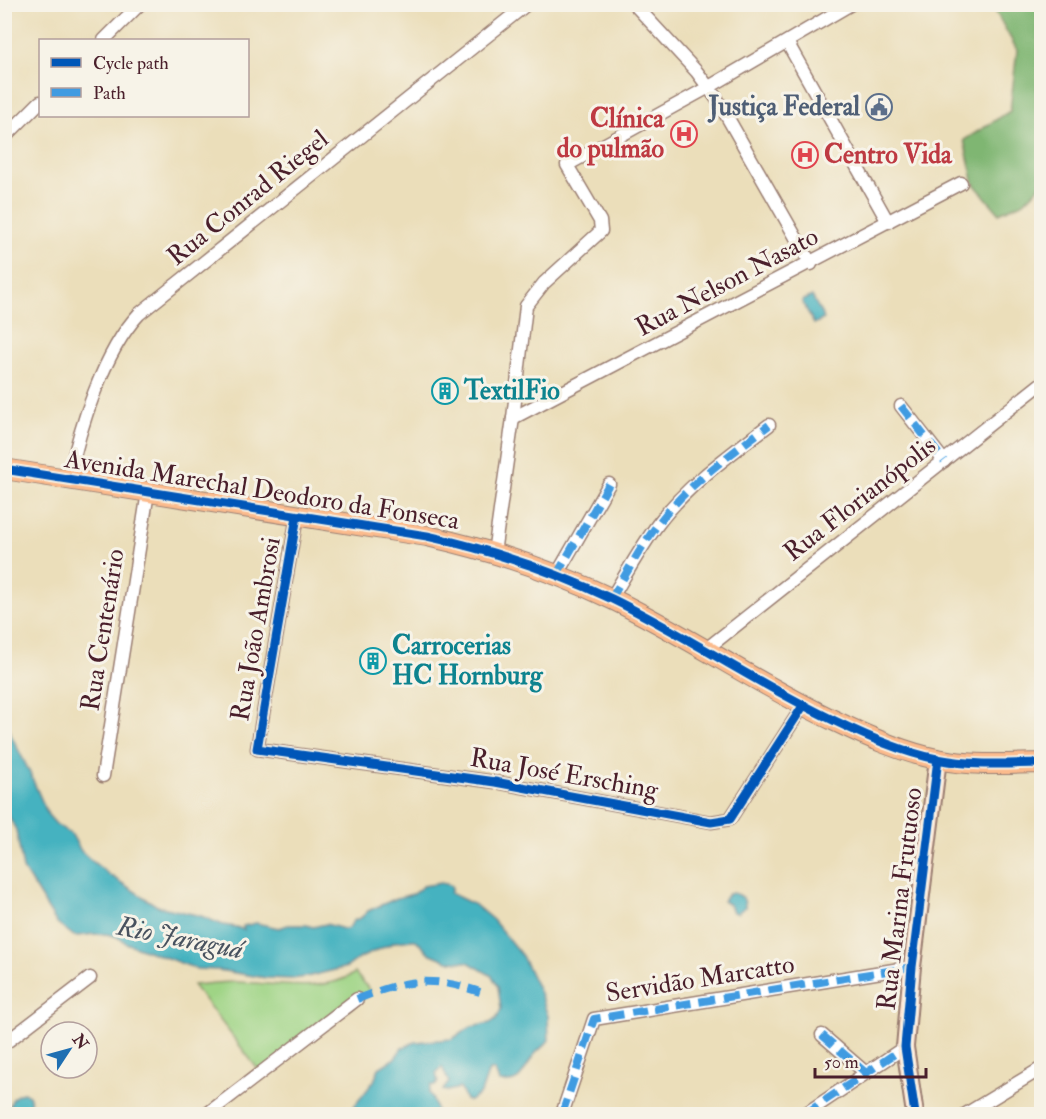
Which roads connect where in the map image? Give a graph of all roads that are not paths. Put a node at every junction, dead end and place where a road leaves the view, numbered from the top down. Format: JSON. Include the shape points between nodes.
{"nodes":[{"id":1,"x":140,"y":4,"type":"edge"},
{"id":2,"x":527,"y":4,"type":"edge"},
{"id":3,"x":634,"y":4,"type":"edge"},
{"id":4,"x":851,"y":4,"type":"edge"},
{"id":5,"x":105,"y":39,"type":"edge"},
{"id":6,"x":787,"y":42,"type":"junction"},
{"id":7,"x":709,"y":87,"type":"junction"},
{"id":8,"x":39,"y":103,"type":"edge"},
{"id":9,"x":4,"y":138,"type":"edge"},
{"id":10,"x":961,"y":183,"type":"dead end"},
{"id":11,"x":888,"y":222,"type":"junction"},
{"id":12,"x":811,"y":264,"type":"junction"},
{"id":13,"x":1041,"y":383,"type":"edge"},
{"id":14,"x":902,"y":406,"type":"dead end"},
{"id":15,"x":513,"y":418,"type":"junction"},
{"id":16,"x":769,"y":425,"type":"dead end"},
{"id":17,"x":944,"y":461,"type":"junction"},
{"id":18,"x":4,"y":469,"type":"edge"},
{"id":19,"x":69,"y":479,"type":"junction"},
{"id":20,"x":609,"y":484,"type":"dead end"},
{"id":21,"x":148,"y":492,"type":"junction"},
{"id":22,"x":297,"y":516,"type":"junction"},
{"id":23,"x":494,"y":553,"type":"junction"},
{"id":24,"x":556,"y":576,"type":"junction"},
{"id":25,"x":611,"y":599,"type":"junction"},
{"id":26,"x":705,"y":650,"type":"junction"},
{"id":27,"x":803,"y":706,"type":"junction"},
{"id":28,"x":257,"y":749,"type":"joint"},
{"id":29,"x":938,"y":759,"type":"junction"},
{"id":30,"x":1041,"y":763,"type":"edge"},
{"id":31,"x":103,"y":776,"type":"dead end"},
{"id":32,"x":912,"y":967,"type":"junction"},
{"id":33,"x":90,"y":978,"type":"dead end"},
{"id":34,"x":357,"y":999,"type":"dead end"},
{"id":35,"x":822,"y":1035,"type":"dead end"},
{"id":36,"x":4,"y":1044,"type":"edge"},
{"id":37,"x":905,"y":1047,"type":"junction"},
{"id":38,"x":1041,"y":1068,"type":"edge"},
{"id":39,"x":866,"y":1073,"type":"junction"},
{"id":40,"x":207,"y":1114,"type":"edge"},
{"id":41,"x":562,"y":1114,"type":"edge"},
{"id":42,"x":805,"y":1114,"type":"edge"},
{"id":43,"x":915,"y":1114,"type":"edge"},
{"id":44,"x":966,"y":1114,"type":"edge"}],
"edges":[{"from":1,"to":5,"type":"street"},
{"from":2,"to":19,"type":"street","name":"Rua Conrad Riegel","via":[[127,326],[116,342],[82,428]]},
{"from":3,"to":7,"type":"street"},
{"from":4,"to":6,"type":"street"},
{"from":6,"to":7,"type":"street"},
{"from":6,"to":11,"type":"street"},
{"from":7,"to":12,"type":"street"},
{"from":7,"to":15,"type":"street","via":[[567,165],[600,221],[601,231],[544,283],[526,306]]},
{"from":8,"to":9,"type":"street"},
{"from":10,"to":11,"type":"street","name":"Rua Nelson Nasato"},
{"from":11,"to":12,"type":"street","name":"Rua Nelson Nasato"},
{"from":12,"to":15,"type":"street","name":"Rua Nelson Nasato"},
{"from":13,"to":17,"type":"street","name":"Rua Florianópolis"},
{"from":14,"to":17,"type":"street"},
{"from":15,"to":23,"type":"street"},
{"from":16,"to":25,"type":"street","via":[[708,471],[677,502],[658,524]]},
{"from":17,"to":26,"type":"street","name":"Rua Florianópolis"},
{"from":18,"to":19,"type":"main road","name":"Avenida Marechal Deodoro da Fonseca"},
{"from":19,"to":21,"type":"main road","name":"Avenida Marechal Deodoro da Fonseca"},
{"from":20,"to":24,"type":"street"},
{"from":21,"to":22,"type":"main road","name":"Avenida Marechal Deodoro da Fonseca"},
{"from":21,"to":31,"type":"street","name":"Rua Centenário"},
{"from":22,"to":23,"type":"main road","name":"Avenida Marechal Deodoro da Fonseca","via":[[428,536]]},
{"from":22,"to":28,"type":"street","name":"Rua João Ambrosi"},
{"from":23,"to":24,"type":"main road","name":"Avenida Marechal Deodoro da Fonseca"},
{"from":24,"to":25,"type":"main road","name":"Avenida Marechal Deodoro da Fonseca"},
{"from":25,"to":26,"type":"main road","name":"Avenida Marechal Deodoro da Fonseca"},
{"from":26,"to":27,"type":"main road","name":"Avenida Marechal Deodoro da Fonseca"},
{"from":27,"to":28,"type":"street","name":"Rua José Ersching","via":[[730,819],[711,822],[495,782]]},
{"from":27,"to":29,"type":"main road","name":"Avenida Marechal Deodoro da Fonseca","via":[[866,736]]},
{"from":29,"to":30,"type":"main road","name":"Avenida Marechal Deodoro da Fonseca"},
{"from":29,"to":32,"type":"street","name":"Rua Marina Frutuoso"},
{"from":32,"to":37,"type":"street","name":"Rua Marina Frutuoso"},
{"from":32,"to":41,"type":"street","name":"Servidão Marcatto","via":[[594,1019]]},
{"from":33,"to":36,"type":"street"},
{"from":34,"to":40,"type":"street"},
{"from":35,"to":39,"type":"street"},
{"from":37,"to":39,"type":"street"},
{"from":37,"to":43,"type":"street","name":"Rua Marina Frutuoso"},
{"from":38,"to":44,"type":"street"},
{"from":39,"to":42,"type":"street"}]}
